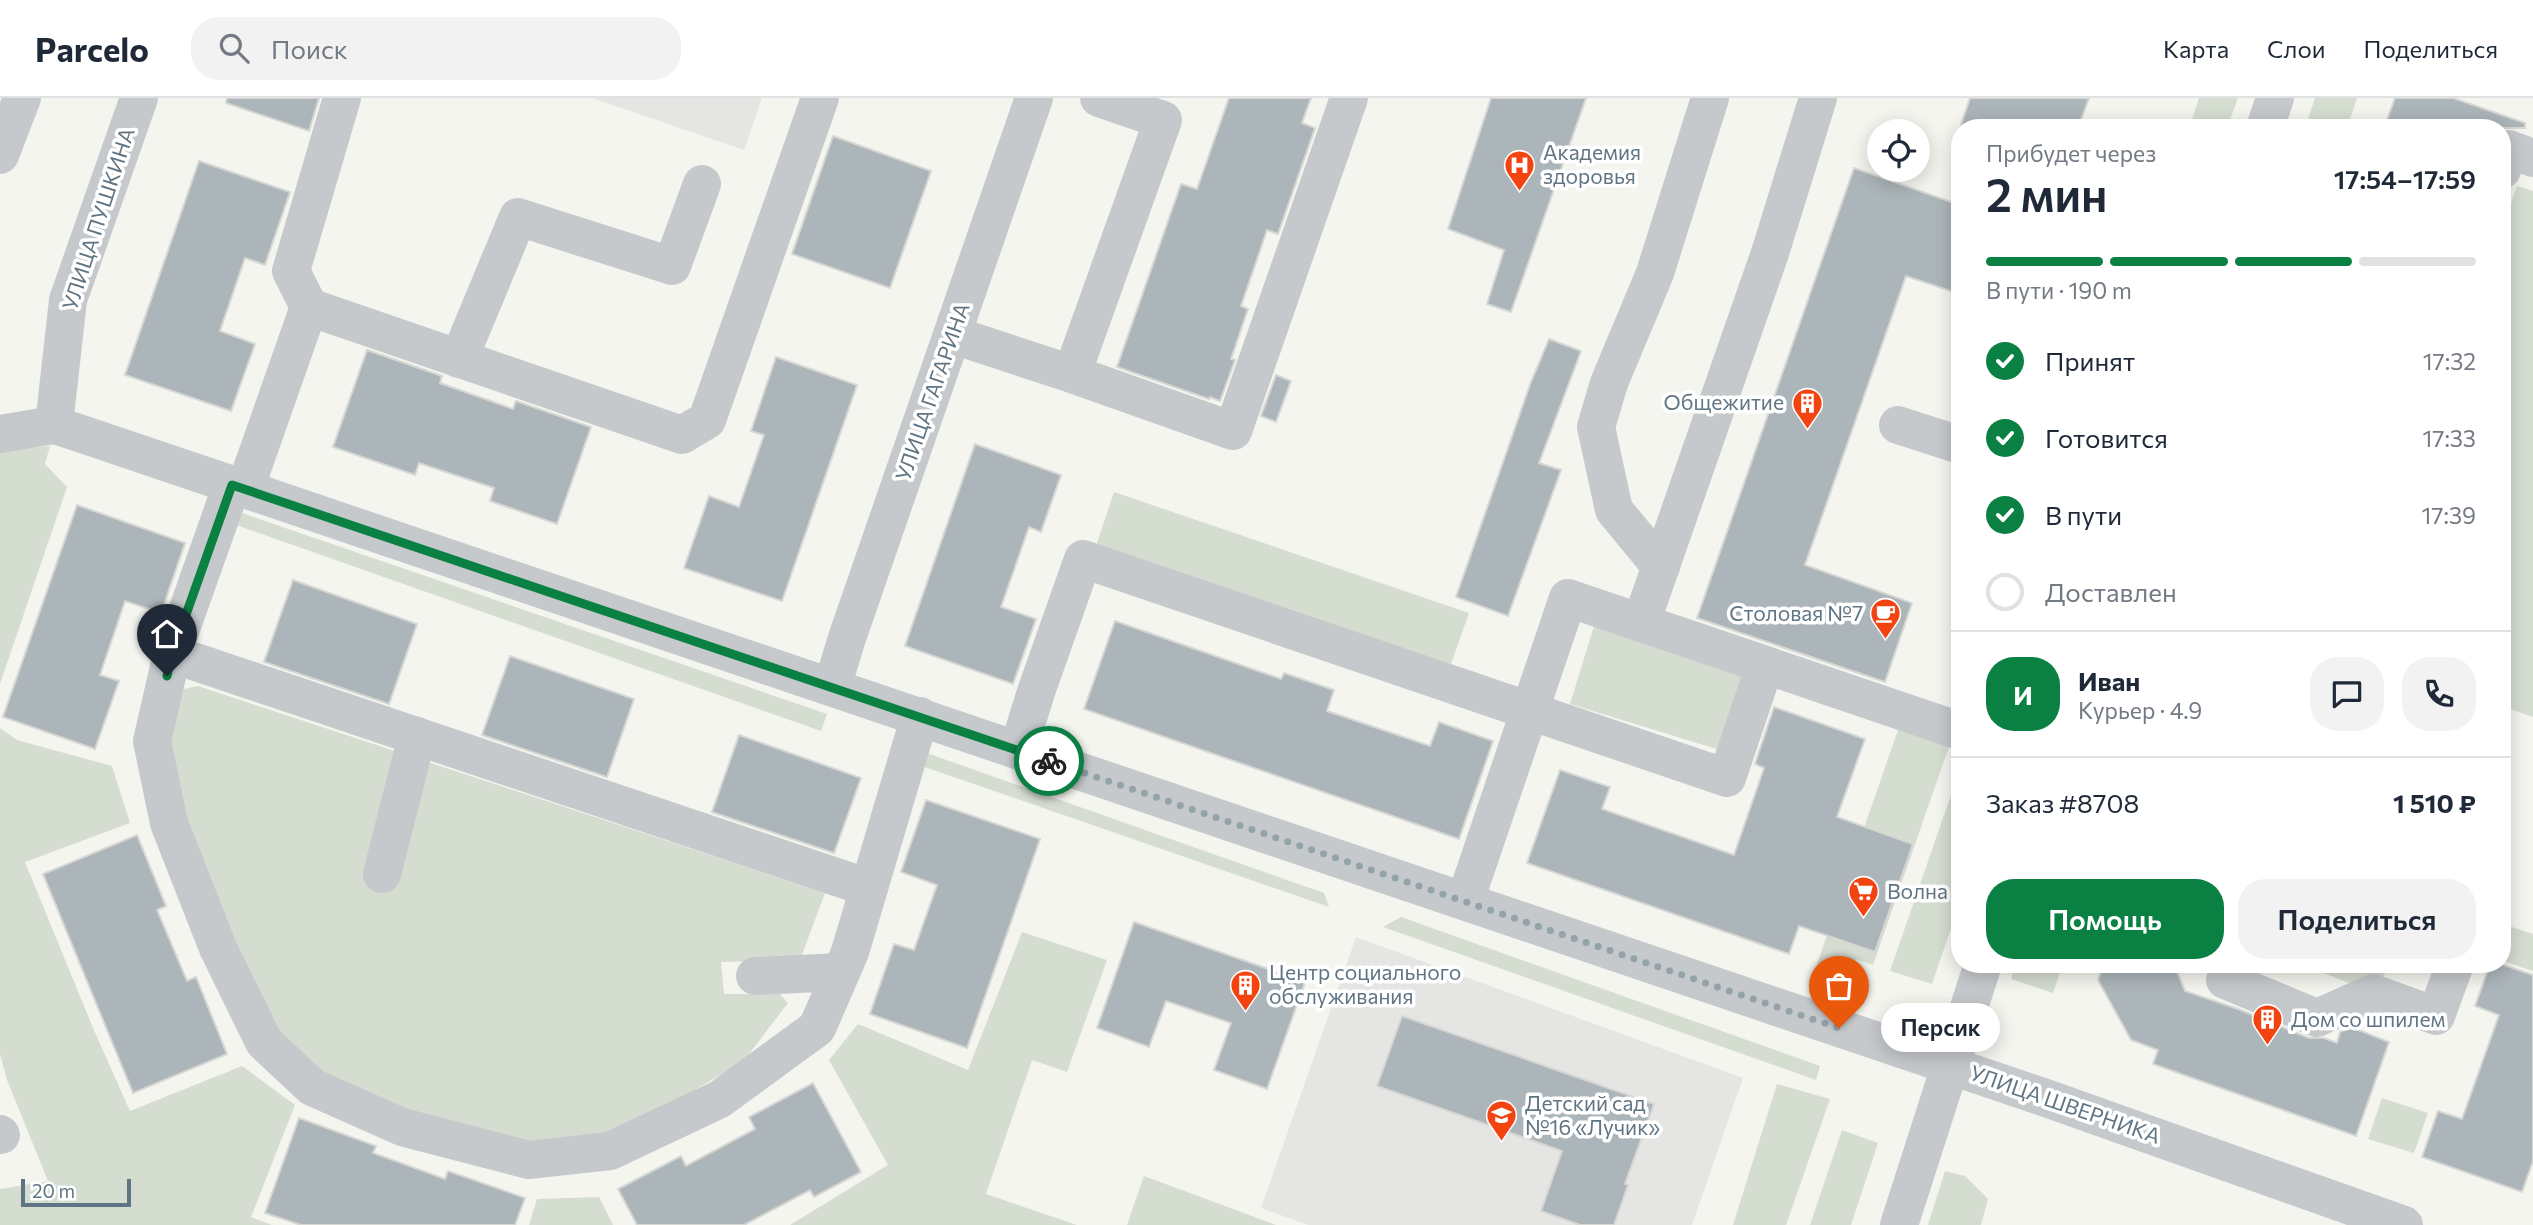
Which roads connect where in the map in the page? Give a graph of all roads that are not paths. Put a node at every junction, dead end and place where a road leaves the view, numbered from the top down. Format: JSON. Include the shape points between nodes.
{"nodes":[{"id":1,"x":22,"y":98,"type":"edge"},
{"id":2,"x":139,"y":98,"type":"edge"},
{"id":3,"x":342,"y":98,"type":"edge"},
{"id":4,"x":820,"y":98,"type":"edge"},
{"id":5,"x":1034,"y":98,"type":"edge"},
{"id":6,"x":1098,"y":98,"type":"edge"},
{"id":7,"x":1349,"y":98,"type":"edge"},
{"id":8,"x":1710,"y":98,"type":"edge"},
{"id":9,"x":1818,"y":98,"type":"edge"},
{"id":10,"x":2275,"y":98,"type":"edge"},
{"id":11,"x":1167,"y":109,"type":"edge"},
{"id":12,"x":2268,"y":119,"type":"edge"},
{"id":13,"x":2511,"y":150,"type":"edge"},
{"id":14,"x":0,"y":155,"type":"edge"},
{"id":15,"x":2533,"y":158,"type":"edge"},
{"id":16,"x":702,"y":184,"type":"dead end"},
{"id":17,"x":309,"y":307,"type":"junction"},
{"id":18,"x":953,"y":335,"type":"junction"},
{"id":19,"x":459,"y":359,"type":"junction"},
{"id":20,"x":1072,"y":374,"type":"junction"},
{"id":21,"x":54,"y":425,"type":"junction"},
{"id":22,"x":1898,"y":425,"type":"dead end"},
{"id":23,"x":0,"y":434,"type":"edge"},
{"id":24,"x":1951,"y":442,"type":"edge"},
{"id":25,"x":239,"y":487,"type":"junction"},
{"id":26,"x":1661,"y":567,"type":"junction"},
{"id":27,"x":1642,"y":623,"type":"junction"},
{"id":28,"x":172,"y":654,"type":"junction"},
{"id":29,"x":1765,"y":665,"type":"junction"},
{"id":30,"x":832,"y":687,"type":"junction"},
{"id":31,"x":1530,"y":711,"type":"junction"},
{"id":32,"x":920,"y":716,"type":"junction"},
{"id":33,"x":1951,"y":728,"type":"edge"},
{"id":34,"x":417,"y":736,"type":"junction"},
{"id":35,"x":1018,"y":750,"type":"junction"},
{"id":36,"x":382,"y":874,"type":"dead end"},
{"id":37,"x":869,"y":888,"type":"junction"},
{"id":38,"x":1465,"y":901,"type":"junction"},
{"id":39,"x":841,"y":972,"type":"junction"},
{"id":40,"x":1980,"y":973,"type":"edge"},
{"id":41,"x":2228,"y":973,"type":"edge"},
{"id":42,"x":2452,"y":973,"type":"edge"},
{"id":43,"x":755,"y":976,"type":"dead end"},
{"id":44,"x":1949,"y":1066,"type":"junction"},
{"id":45,"x":1899,"y":1225,"type":"edge"},
{"id":46,"x":2404,"y":1225,"type":"edge"}],
"edges":[{"from":1,"to":14,"type":"street"},
{"from":2,"to":21,"type":"street","name":"УЛИЦА ПУШКИНА","via":[[68,300]]},
{"from":3,"to":17,"type":"street","via":[[291,271]]},
{"from":4,"to":19,"type":"street","via":[[707,420],[682,435]]},
{"from":5,"to":18,"type":"street","name":"УЛИЦА ГАГАРИНА"},
{"from":6,"to":11,"type":"street"},
{"from":7,"to":20,"type":"street","via":[[1233,431]]},
{"from":8,"to":26,"type":"street","via":[[1655,273],[1609,383],[1596,427],[1614,510]]},
{"from":9,"to":26,"type":"street","via":[[1770,253]]},
{"from":10,"to":12,"type":"street"},
{"from":11,"to":20,"type":"street"},
{"from":13,"to":15,"type":"street"},
{"from":16,"to":19,"type":"street","via":[[673,266],[518,217]]},
{"from":17,"to":19,"type":"street"},
{"from":17,"to":25,"type":"street"},
{"from":18,"to":20,"type":"street"},
{"from":18,"to":30,"type":"street","name":"УЛИЦА ГАГАРИНА"},
{"from":21,"to":23,"type":"street"},
{"from":21,"to":25,"type":"street","name":"УЛИЦА ШВЕРНИКА"},
{"from":22,"to":24,"type":"street"},
{"from":25,"to":28,"type":"street"},
{"from":25,"to":30,"type":"street","name":"УЛИЦА ШВЕРНИКА"},
{"from":26,"to":27,"type":"street"},
{"from":27,"to":29,"type":"street"},
{"from":27,"to":31,"type":"street","via":[[1568,598]]},
{"from":28,"to":34,"type":"street"},
{"from":28,"to":39,"type":"street","via":[[152,741],[169,823],[218,948],[264,1042],[312,1087],[402,1127],[529,1160],[610,1151],[720,1099],[817,1028]]},
{"from":29,"to":31,"type":"street","via":[[1727,778]]},
{"from":29,"to":33,"type":"street"},
{"from":30,"to":32,"type":"street","name":"УЛИЦА ШВЕРНИКА"},
{"from":31,"to":35,"type":"street","via":[[1083,559]]},
{"from":31,"to":38,"type":"street"},
{"from":32,"to":35,"type":"street","name":"УЛИЦА ШВЕРНИКА"},
{"from":32,"to":37,"type":"street"},
{"from":34,"to":36,"type":"street"},
{"from":34,"to":37,"type":"street"},
{"from":35,"to":38,"type":"street","name":"УЛИЦА ШВЕРНИКА"},
{"from":37,"to":39,"type":"street"},
{"from":38,"to":44,"type":"street","name":"УЛИЦА ШВЕРНИКА"},
{"from":39,"to":43,"type":"street"},
{"from":40,"to":44,"type":"street"},
{"from":41,"to":42,"type":"street","via":[[2225,980],[2317,1018],[2373,993],[2436,1016]]},
{"from":44,"to":45,"type":"street"},
{"from":44,"to":46,"type":"street","name":"УЛИЦА ШВЕРНИКА"}]}
